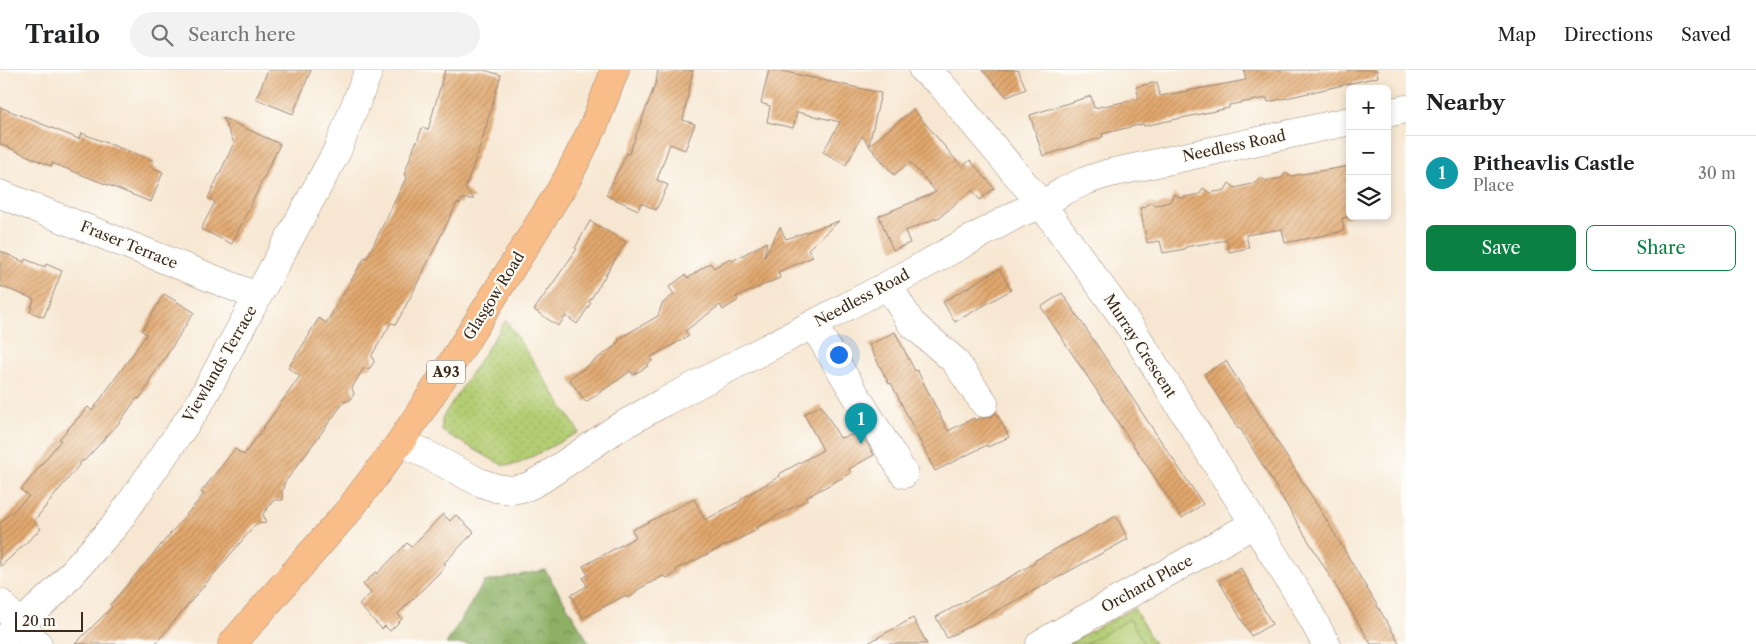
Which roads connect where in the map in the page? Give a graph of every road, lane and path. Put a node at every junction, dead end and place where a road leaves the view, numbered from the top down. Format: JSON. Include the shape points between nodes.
{"nodes":[{"id":1,"x":369,"y":70,"type":"edge"},
{"id":2,"x":615,"y":70,"type":"edge"},
{"id":3,"x":923,"y":70,"type":"edge"},
{"id":4,"x":1406,"y":110,"type":"edge"},
{"id":5,"x":1391,"y":112,"type":"edge"},
{"id":6,"x":1346,"y":122,"type":"edge"},
{"id":7,"x":0,"y":194,"type":"edge"},
{"id":8,"x":1042,"y":204,"type":"junction"},
{"id":9,"x":888,"y":285,"type":"junction"},
{"id":10,"x":257,"y":298,"type":"junction"},
{"id":11,"x":815,"y":324,"type":"junction"},
{"id":12,"x":984,"y":403,"type":"dead end"},
{"id":13,"x":400,"y":441,"type":"junction"},
{"id":14,"x":904,"y":474,"type":"dead end"},
{"id":15,"x":1254,"y":524,"type":"junction"},
{"id":16,"x":0,"y":603,"type":"edge"},
{"id":17,"x":29,"y":634,"type":"edge"},
{"id":18,"x":0,"y":643,"type":"edge"},
{"id":19,"x":232,"y":644,"type":"edge"},
{"id":20,"x":1040,"y":644,"type":"edge"},
{"id":21,"x":1326,"y":644,"type":"edge"}],
"edges":[{"from":1,"to":10,"type":"street","name":"Viewlands Terrace","via":[[337,151]]},
{"from":2,"to":13,"type":"main road","name":"Glasgow Road","number":"A93","via":[[594,125],[566,181]]},
{"from":3,"to":8,"type":"street","name":"Murray Crescent","via":[[940,83]]},
{"from":4,"to":5,"type":"street"},
{"from":6,"to":8,"type":"street","name":"Needless Road","via":[[1106,174],[1085,181]]},
{"from":7,"to":10,"type":"street","name":"Fraser Terrace"},
{"from":8,"to":9,"type":"street","name":"Needless Road","via":[[1019,213]]},
{"from":8,"to":15,"type":"street","name":"Murray Crescent","via":[[1132,331]]},
{"from":9,"to":11,"type":"street","name":"Needless Road"},
{"from":9,"to":12,"type":"street","via":[[911,323],[954,360]]},
{"from":10,"to":17,"type":"street","name":"Viewlands Terrace","via":[[198,406],[116,524],[56,591]]},
{"from":11,"to":13,"type":"street","name":"Needless Road","via":[[616,429],[528,487],[512,490],[479,482]]},
{"from":11,"to":14,"type":"street"},
{"from":13,"to":19,"type":"main road","name":"Glasgow Road","number":"A93","via":[[349,510]]},
{"from":15,"to":20,"type":"street","name":"Orchard Place"},
{"from":15,"to":21,"type":"street","name":"Murray Crescent"},
{"from":16,"to":17,"type":"street"},
{"from":17,"to":18,"type":"street","name":"Viewlands Terrace"}]}
